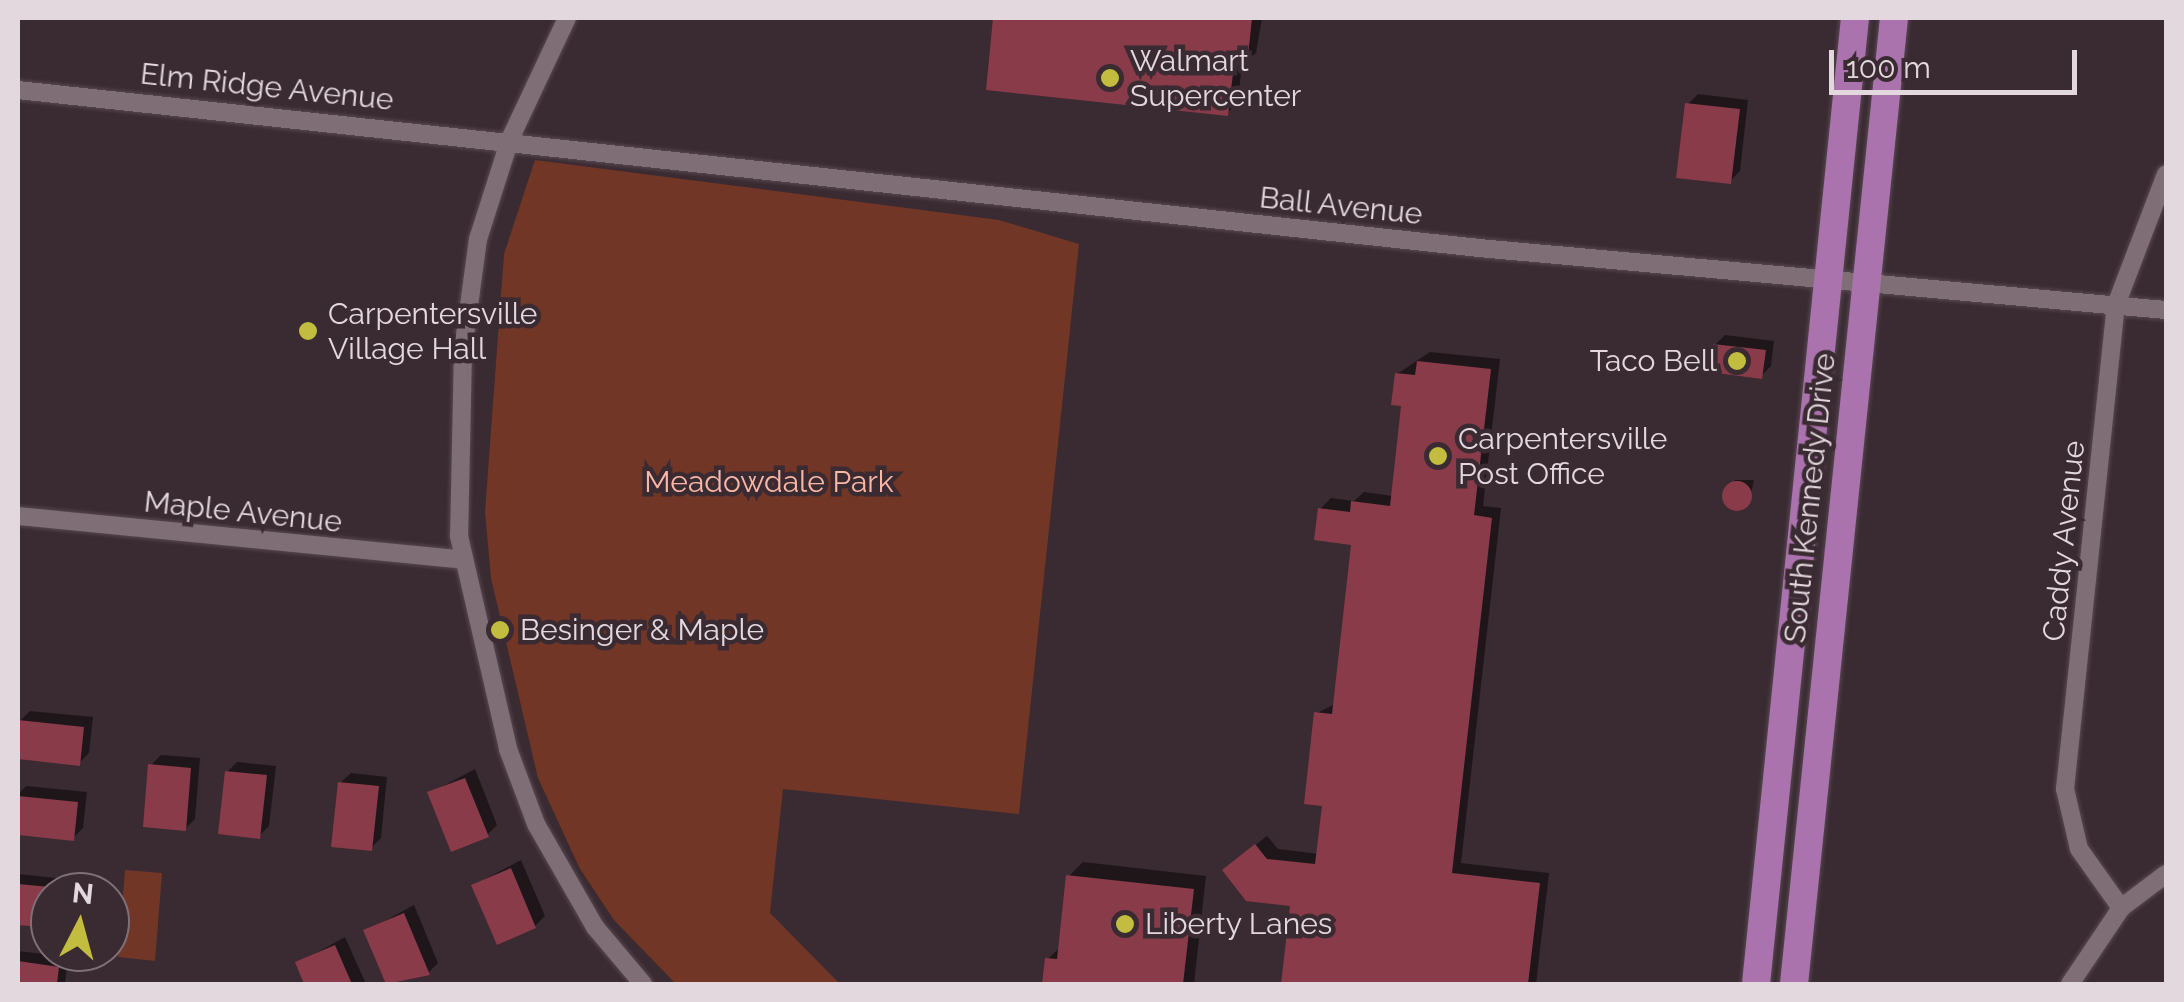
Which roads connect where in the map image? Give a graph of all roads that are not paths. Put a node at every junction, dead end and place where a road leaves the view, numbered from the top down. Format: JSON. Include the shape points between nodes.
{"nodes":[{"id":1,"x":567,"y":18,"type":"edge"},
{"id":2,"x":1855,"y":18,"type":"edge"},
{"id":3,"x":1894,"y":18,"type":"edge"},
{"id":4,"x":18,"y":90,"type":"edge"},
{"id":5,"x":510,"y":139,"type":"junction"},
{"id":6,"x":2166,"y":174,"type":"edge"},
{"id":7,"x":1827,"y":276,"type":"junction"},
{"id":8,"x":1864,"y":280,"type":"junction"},
{"id":9,"x":2116,"y":305,"type":"junction"},
{"id":10,"x":2166,"y":310,"type":"edge"},
{"id":11,"x":18,"y":516,"type":"edge"},
{"id":12,"x":462,"y":560,"type":"junction"},
{"id":13,"x":2166,"y":874,"type":"edge"},
{"id":14,"x":2121,"y":908,"type":"junction"},
{"id":15,"x":643,"y":984,"type":"edge"},
{"id":16,"x":1756,"y":984,"type":"edge"},
{"id":17,"x":1794,"y":984,"type":"edge"},
{"id":18,"x":2070,"y":984,"type":"edge"}],
"edges":[{"from":1,"to":5,"type":"street"},
{"from":2,"to":7,"type":"main road","name":"South Kennedy Drive"},
{"from":3,"to":8,"type":"main road","name":"South Kennedy Drive"},
{"from":4,"to":5,"type":"street","name":"Elm Ridge Avenue"},
{"from":5,"to":7,"type":"street","name":"Ball Avenue","via":[[1440,244],[1752,276]]},
{"from":5,"to":12,"type":"street","via":[[483,217],[468,311],[458,440]]},
{"from":6,"to":9,"type":"street","name":"Caddy Avenue"},
{"from":7,"to":8,"type":"street","name":"Ball Avenue"},
{"from":7,"to":16,"type":"main road","name":"South Kennedy Drive"},
{"from":8,"to":9,"type":"street","name":"Ball Avenue"},
{"from":8,"to":17,"type":"main road","name":"South Kennedy Drive"},
{"from":9,"to":10,"type":"street","name":"Ball Avenue"},
{"from":9,"to":14,"type":"street","name":"Caddy Avenue","via":[[2066,789],[2078,848]]},
{"from":11,"to":12,"type":"street","name":"Maple Avenue"},
{"from":12,"to":15,"type":"street","via":[[508,749],[536,824],[595,928]]},
{"from":13,"to":14,"type":"street"},
{"from":14,"to":18,"type":"street"}]}
